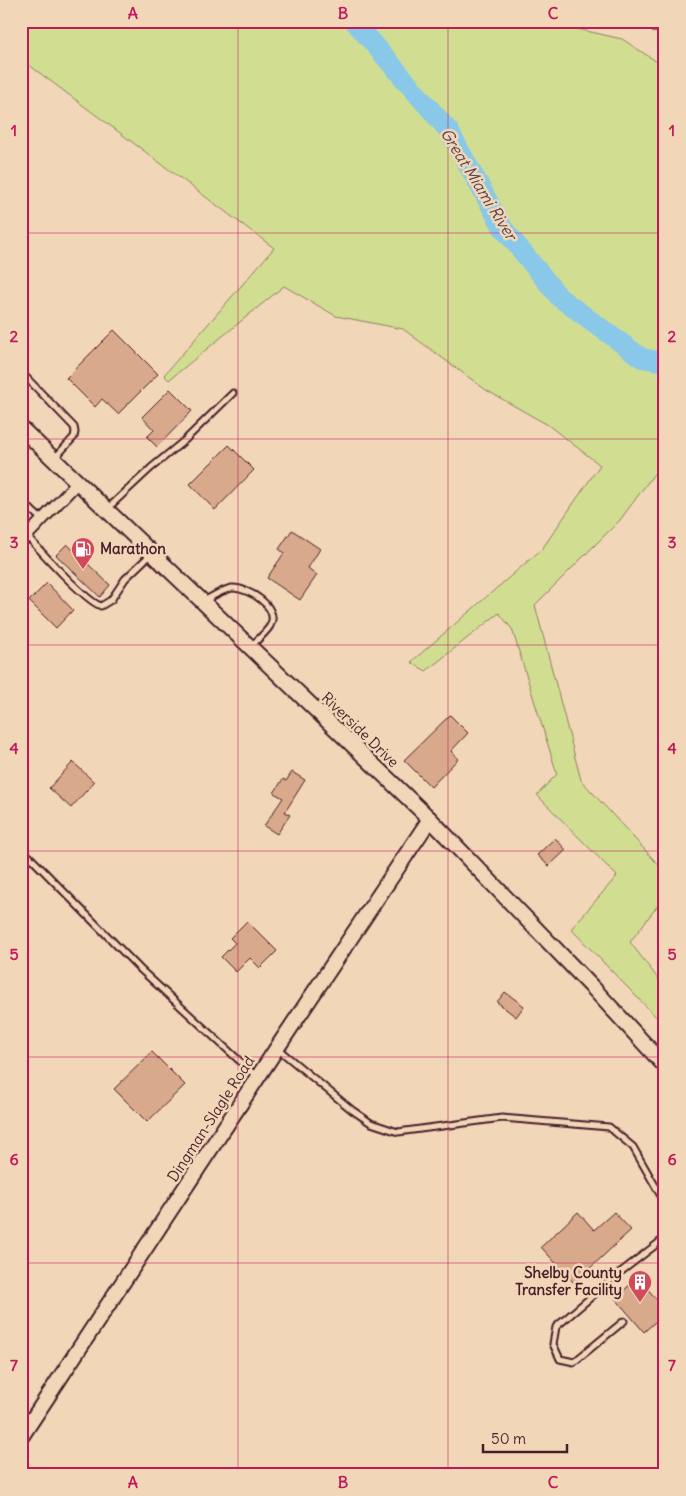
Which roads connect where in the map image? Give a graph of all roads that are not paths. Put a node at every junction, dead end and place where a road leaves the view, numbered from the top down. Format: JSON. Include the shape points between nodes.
{"nodes":[{"id":1,"x":21,"y":372,"type":"edge"},
{"id":2,"x":233,"y":393,"type":"dead end"},
{"id":3,"x":21,"y":428,"type":"edge"},
{"id":4,"x":54,"y":459,"type":"junction"},
{"id":5,"x":78,"y":482,"type":"junction"},
{"id":6,"x":21,"y":500,"type":"edge"},
{"id":7,"x":107,"y":510,"type":"junction"},
{"id":8,"x":42,"y":520,"type":"junction"},
{"id":9,"x":24,"y":539,"type":"edge"},
{"id":10,"x":152,"y":553,"type":"junction"},
{"id":11,"x":203,"y":602,"type":"junction"},
{"id":12,"x":251,"y":647,"type":"junction"},
{"id":13,"x":430,"y":819,"type":"junction"},
{"id":14,"x":21,"y":848,"type":"edge"},
{"id":15,"x":277,"y":1048,"type":"junction"},
{"id":16,"x":665,"y":1066,"type":"edge"},
{"id":17,"x":258,"y":1077,"type":"junction"},
{"id":18,"x":665,"y":1198,"type":"edge"},
{"id":19,"x":663,"y":1240,"type":"edge"},
{"id":20,"x":665,"y":1247,"type":"edge"},
{"id":21,"x":624,"y":1321,"type":"dead end"},
{"id":22,"x":21,"y":1437,"type":"edge"}],
"edges":[{"from":1,"to":4,"type":"lane","via":[[74,427],[74,437]]},
{"from":2,"to":7,"type":"lane"},
{"from":3,"to":4,"type":"main road","name":"Riverside Drive"},
{"from":4,"to":5,"type":"main road","name":"Riverside Drive"},
{"from":5,"to":7,"type":"main road","name":"Riverside Drive"},
{"from":5,"to":8,"type":"street"},
{"from":6,"to":8,"type":"lane"},
{"from":7,"to":10,"type":"main road","name":"Riverside Drive"},
{"from":8,"to":9,"type":"street"},
{"from":9,"to":10,"type":"lane","via":[[101,606],[111,600],[124,579]]},
{"from":10,"to":11,"type":"main road","name":"Riverside Drive"},
{"from":11,"to":12,"type":"main road","name":"Riverside Drive"},
{"from":11,"to":12,"type":"lane","via":[[223,590],[235,588],[269,606],[270,626]]},
{"from":12,"to":13,"type":"main road","name":"Riverside Drive"},
{"from":13,"to":15,"type":"main road","name":"Dingman-Slagle Road"},
{"from":13,"to":16,"type":"main road","name":"Riverside Drive"},
{"from":14,"to":17,"type":"lane","via":[[140,968]]},
{"from":15,"to":17,"type":"main road","name":"Dingman-Slagle Road"},
{"from":15,"to":18,"type":"lane","via":[[352,1110],[371,1123],[398,1132],[502,1118],[609,1126],[633,1147]]},
{"from":17,"to":22,"type":"main road","name":"Dingman-Slagle Road"},
{"from":19,"to":20,"type":"lane"},
{"from":19,"to":21,"type":"lane","via":[[556,1327],[553,1344],[560,1359],[574,1362]]}]}
